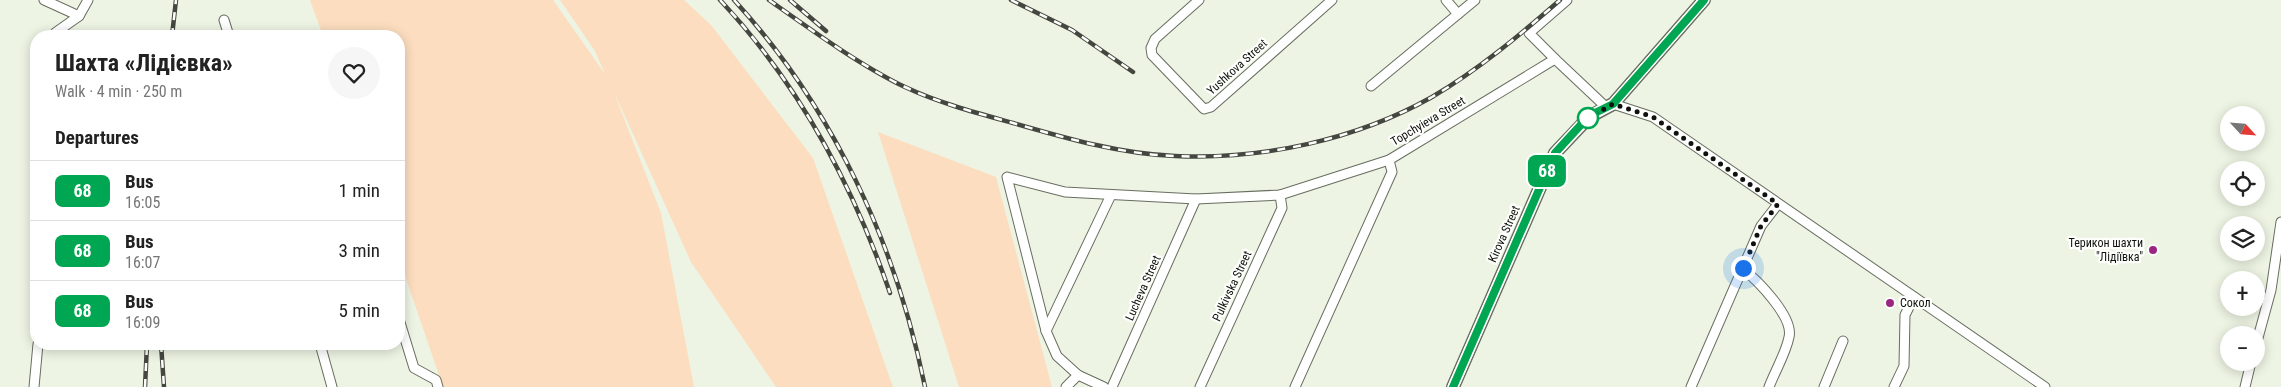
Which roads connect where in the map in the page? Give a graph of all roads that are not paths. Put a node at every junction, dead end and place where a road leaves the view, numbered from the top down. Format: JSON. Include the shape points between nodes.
{"nodes":[{"id":1,"x":44,"y":0,"type":"edge"},
{"id":2,"x":88,"y":0,"type":"edge"},
{"id":3,"x":1199,"y":0,"type":"edge"},
{"id":4,"x":1332,"y":0,"type":"edge"},
{"id":5,"x":1446,"y":0,"type":"edge"},
{"id":6,"x":1475,"y":0,"type":"edge"},
{"id":7,"x":1567,"y":0,"type":"edge"},
{"id":8,"x":1704,"y":0,"type":"edge"},
{"id":9,"x":1458,"y":14,"type":"junction"},
{"id":10,"x":79,"y":16,"type":"junction"},
{"id":11,"x":224,"y":20,"type":"dead end"},
{"id":12,"x":59,"y":30,"type":"edge"},
{"id":13,"x":227,"y":30,"type":"edge"},
{"id":14,"x":1555,"y":59,"type":"junction"},
{"id":15,"x":1371,"y":86,"type":"dead end"},
{"id":16,"x":1610,"y":106,"type":"junction"},
{"id":17,"x":1389,"y":160,"type":"junction"},
{"id":18,"x":1111,"y":195,"type":"junction"},
{"id":19,"x":1280,"y":195,"type":"junction"},
{"id":20,"x":1196,"y":200,"type":"junction"},
{"id":21,"x":1778,"y":204,"type":"junction"},
{"id":22,"x":2281,"y":222,"type":"edge"},
{"id":23,"x":1743,"y":268,"type":"junction"},
{"id":24,"x":1914,"y":297,"type":"junction"},
{"id":25,"x":2261,"y":326,"type":"edge"},
{"id":26,"x":1046,"y":331,"type":"junction"},
{"id":27,"x":405,"y":338,"type":"edge"},
{"id":28,"x":1843,"y":341,"type":"dead end"},
{"id":29,"x":37,"y":350,"type":"edge"},
{"id":30,"x":322,"y":350,"type":"edge"},
{"id":31,"x":2249,"y":371,"type":"edge"},
{"id":32,"x":1078,"y":375,"type":"junction"},
{"id":33,"x":34,"y":387,"type":"edge"},
{"id":34,"x":332,"y":387,"type":"edge"},
{"id":35,"x":438,"y":387,"type":"edge"},
{"id":36,"x":1066,"y":387,"type":"edge"},
{"id":37,"x":1104,"y":387,"type":"edge"},
{"id":38,"x":1112,"y":387,"type":"edge"},
{"id":39,"x":1200,"y":387,"type":"edge"},
{"id":40,"x":1295,"y":387,"type":"edge"},
{"id":41,"x":1453,"y":387,"type":"edge"},
{"id":42,"x":1691,"y":387,"type":"edge"},
{"id":43,"x":1769,"y":387,"type":"edge"},
{"id":44,"x":1824,"y":387,"type":"edge"},
{"id":45,"x":1894,"y":387,"type":"edge"},
{"id":46,"x":2045,"y":387,"type":"edge"},
{"id":47,"x":2245,"y":387,"type":"edge"}],
"edges":[{"from":1,"to":10,"type":"street"},
{"from":2,"to":10,"type":"street"},
{"from":3,"to":4,"type":"street","name":"Yushkova Street","via":[[1155,39],[1151,48],[1152,54],[1199,106],[1207,109]]},
{"from":5,"to":9,"type":"street"},
{"from":6,"to":9,"type":"street"},
{"from":7,"to":14,"type":"street","via":[[1529,33]]},
{"from":8,"to":16,"type":"main road","name":"Kirova Street"},
{"from":9,"to":15,"type":"street"},
{"from":10,"to":12,"type":"street"},
{"from":11,"to":13,"type":"street"},
{"from":14,"to":16,"type":"street"},
{"from":14,"to":17,"type":"street","name":"Topchyieva Street"},
{"from":16,"to":21,"type":"street","via":[[1653,117]]},
{"from":16,"to":41,"type":"main road","name":"Kirova Street","via":[[1589,116],[1555,153]]},
{"from":17,"to":19,"type":"street"},
{"from":17,"to":40,"type":"street","name":"Topchyieva Street","via":[[1392,172]]},
{"from":18,"to":20,"type":"street"},
{"from":18,"to":26,"type":"street"},
{"from":18,"to":26,"type":"street","via":[[1064,192],[1008,177]]},
{"from":19,"to":20,"type":"street"},
{"from":19,"to":39,"type":"street","name":"Pulkivska Street","via":[[1282,208]]},
{"from":20,"to":38,"type":"street","name":"Lucheva Street"},
{"from":21,"to":23,"type":"street","via":[[1761,226]]},
{"from":21,"to":24,"type":"street"},
{"from":22,"to":25,"type":"street","via":[[2271,290]]},
{"from":23,"to":42,"type":"street"},
{"from":23,"to":43,"type":"street","via":[[1778,305],[1790,335]]},
{"from":24,"to":45,"type":"street","via":[[1904,315],[1904,366]]},
{"from":24,"to":46,"type":"street"},
{"from":26,"to":32,"type":"street","via":[[1057,356]]},
{"from":27,"to":35,"type":"street","via":[[414,368],[436,380]]},
{"from":28,"to":44,"type":"street"},
{"from":29,"to":33,"type":"street"},
{"from":30,"to":34,"type":"street"},
{"from":31,"to":47,"type":"street"},
{"from":32,"to":36,"type":"street"},
{"from":32,"to":37,"type":"street"}]}
